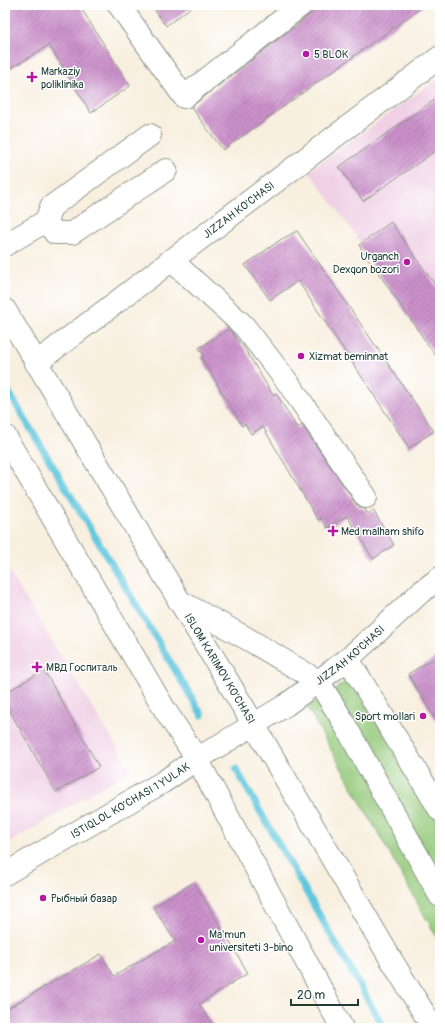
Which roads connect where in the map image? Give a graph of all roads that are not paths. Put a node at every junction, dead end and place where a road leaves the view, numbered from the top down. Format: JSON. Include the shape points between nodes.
{"nodes":[{"id":1,"x":119,"y":5,"type":"edge"},
{"id":2,"x":301,"y":5,"type":"edge"},
{"id":3,"x":440,"y":57,"type":"edge"},
{"id":4,"x":150,"y":135,"type":"dead end"},
{"id":5,"x":166,"y":170,"type":"dead end"},
{"id":6,"x":46,"y":221,"type":"junction"},
{"id":7,"x":5,"y":245,"type":"edge"},
{"id":8,"x":171,"y":260,"type":"junction"},
{"id":9,"x":5,"y":310,"type":"edge"},
{"id":10,"x":36,"y":363,"type":"junction"},
{"id":11,"x":5,"y":436,"type":"edge"},
{"id":12,"x":366,"y":497,"type":"dead end"},
{"id":13,"x":440,"y":578,"type":"edge"},
{"id":14,"x":179,"y":601,"type":"junction"},
{"id":15,"x":348,"y":659,"type":"junction"},
{"id":16,"x":318,"y":681,"type":"junction"},
{"id":17,"x":254,"y":725,"type":"junction"},
{"id":18,"x":197,"y":759,"type":"junction"},
{"id":19,"x":440,"y":810,"type":"edge"},
{"id":20,"x":5,"y":874,"type":"edge"},
{"id":21,"x":440,"y":896,"type":"edge"},
{"id":22,"x":342,"y":1028,"type":"edge"},
{"id":23,"x":434,"y":1028,"type":"edge"}],
"edges":[{"from":1,"to":2,"type":"main road","via":[[184,97]]},
{"from":3,"to":8,"type":"main road","name":"JIZZAH KO'CHASI"},
{"from":4,"to":6,"type":"main road","via":[[51,207]]},
{"from":5,"to":6,"type":"main road","via":[[72,233],[55,233]]},
{"from":6,"to":7,"type":"main road"},
{"from":8,"to":10,"type":"main road","name":"JIZZAH KO'CHASI"},
{"from":8,"to":12,"type":"main road","via":[[244,326],[289,384]]},
{"from":9,"to":10,"type":"main road","name":"ISLOM KARIMOV KO'CHASI"},
{"from":10,"to":14,"type":"main road","name":"ISLOM KARIMOV KO'CHASI"},
{"from":11,"to":18,"type":"main road","via":[[165,710]]},
{"from":13,"to":15,"type":"main road","name":"JIZZAH KO'CHASI","via":[[421,592]]},
{"from":14,"to":16,"type":"main road"},
{"from":14,"to":17,"type":"main road","name":"ISLOM KARIMOV KO'CHASI"},
{"from":15,"to":16,"type":"main road","name":"JIZZAH KO'CHASI"},
{"from":15,"to":19,"type":"main road"},
{"from":16,"to":17,"type":"main road","name":"JIZZAH KO'CHASI"},
{"from":16,"to":21,"type":"main road"},
{"from":17,"to":18,"type":"main road","name":"ISTIQLOL KO'CHASI 1 YULAK"},
{"from":17,"to":23,"type":"main road","name":"ISLOM KARIMOV KO'CHASI"},
{"from":18,"to":20,"type":"main road","name":"ISTIQLOL KO'CHASI 1 YULAK","via":[[163,782]]},
{"from":18,"to":22,"type":"main road"}]}
